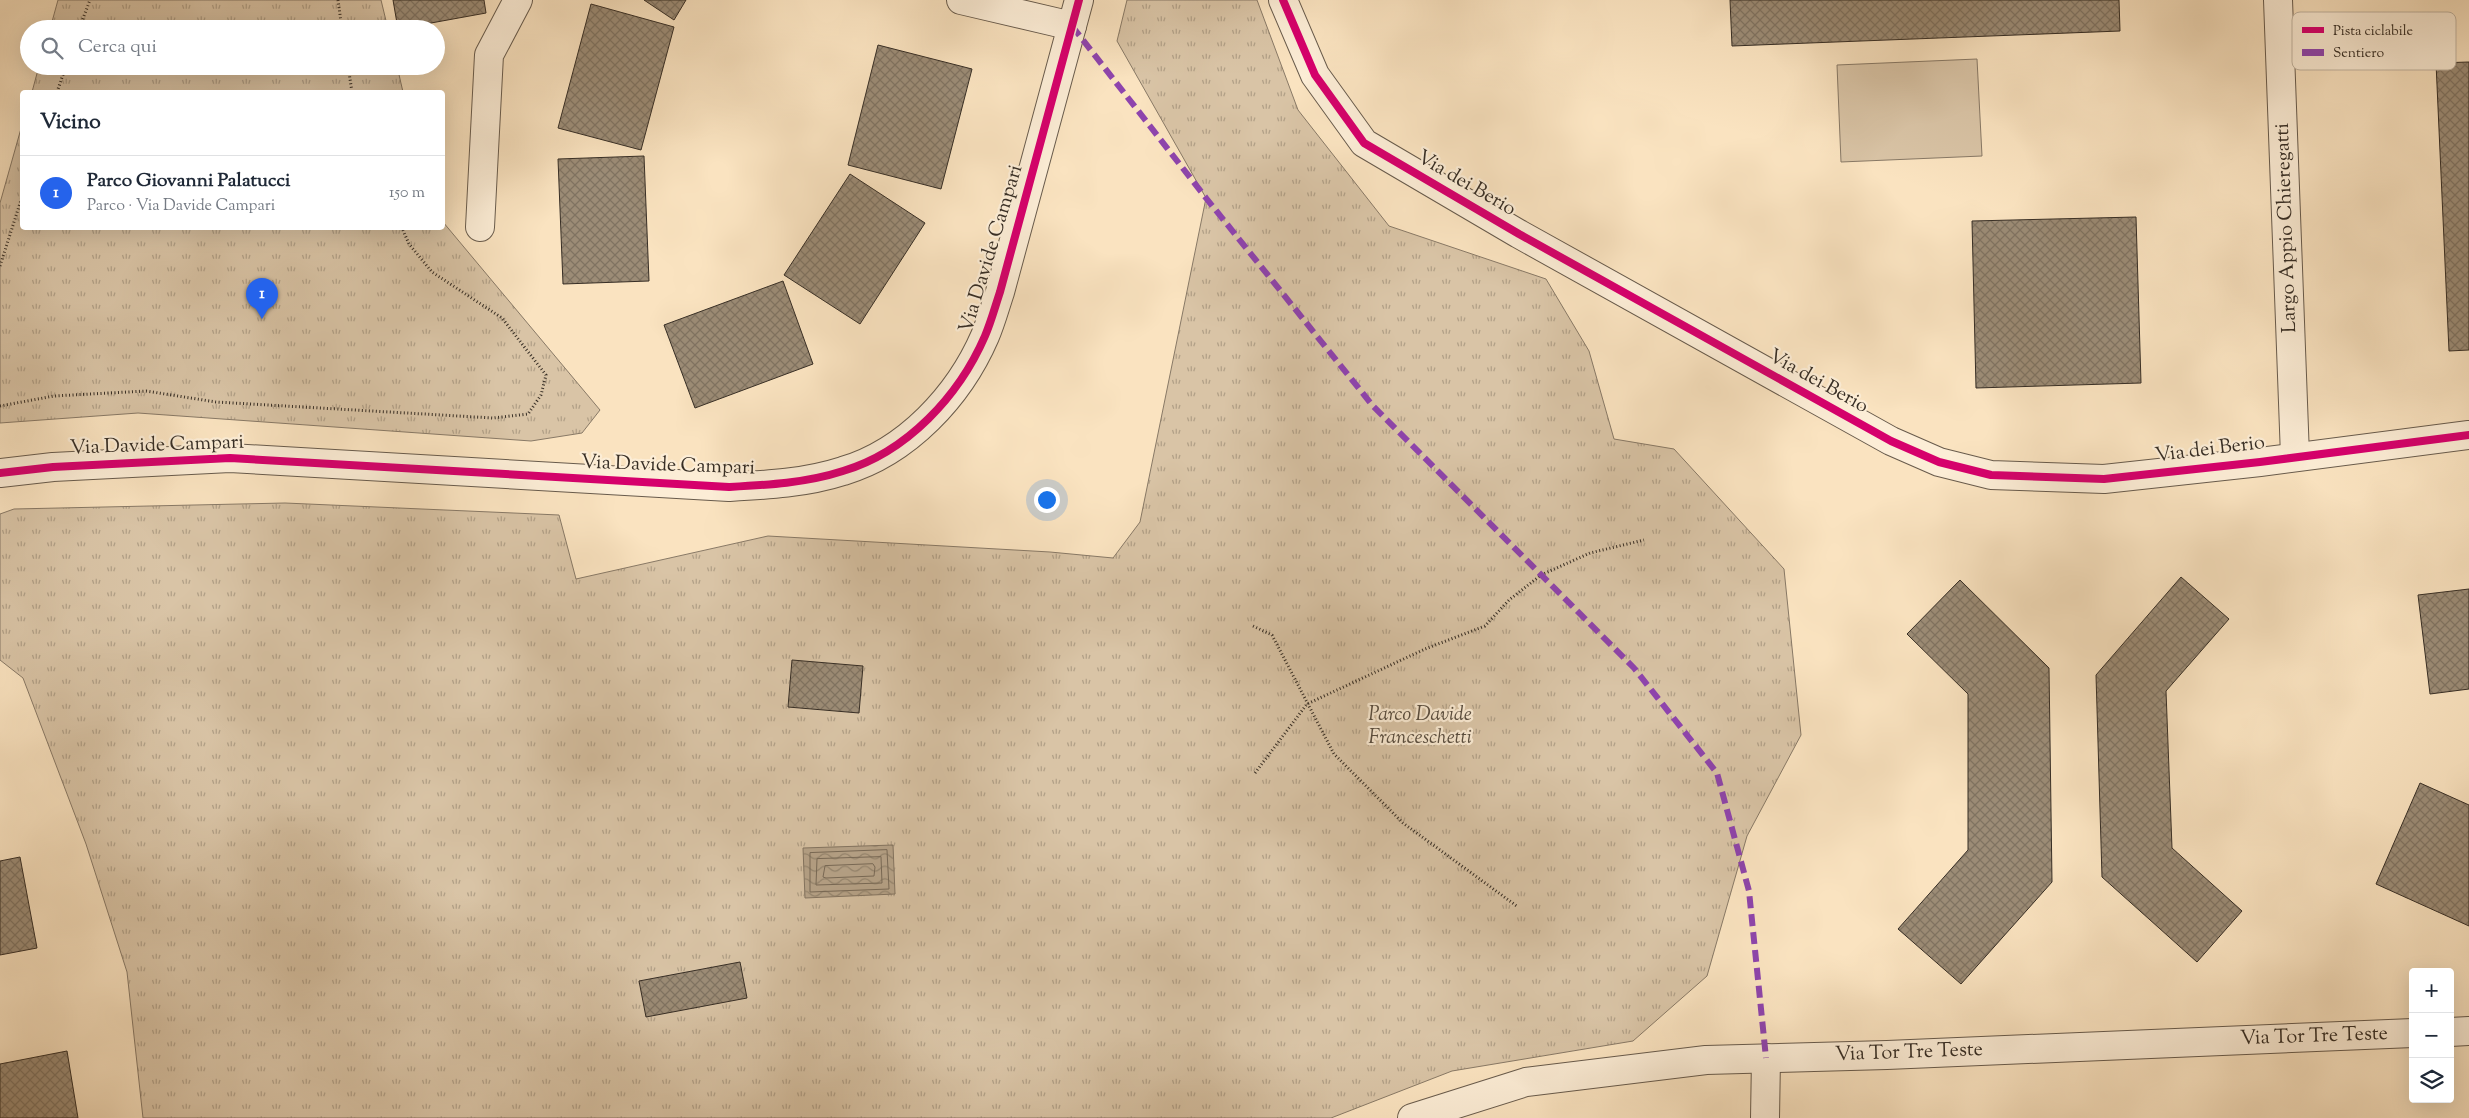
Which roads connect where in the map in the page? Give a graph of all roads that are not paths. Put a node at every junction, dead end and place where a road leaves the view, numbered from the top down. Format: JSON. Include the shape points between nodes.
{"nodes":[{"id":1,"x":518,"y":0,"type":"edge"},
{"id":2,"x":961,"y":0,"type":"edge"},
{"id":3,"x":1283,"y":0,"type":"edge"},
{"id":4,"x":2278,"y":0,"type":"edge"},
{"id":5,"x":1075,"y":13,"type":"edge"},
{"id":6,"x":480,"y":227,"type":"dead end"},
{"id":7,"x":2469,"y":435,"type":"edge"},
{"id":8,"x":2295,"y":456,"type":"junction"},
{"id":9,"x":0,"y":473,"type":"edge"},
{"id":10,"x":2469,"y":1031,"type":"edge"},
{"id":11,"x":2454,"y":1032,"type":"edge"},
{"id":12,"x":2409,"y":1033,"type":"edge"},
{"id":13,"x":1766,"y":1058,"type":"junction"},
{"id":14,"x":1412,"y":1118,"type":"edge"},
{"id":15,"x":1765,"y":1118,"type":"edge"}],
"edges":[{"from":1,"to":6,"type":"street","via":[[490,55]]},
{"from":2,"to":5,"type":"street"},
{"from":3,"to":8,"type":"street","name":"Via dei Berio","via":[[1315,76],[1364,143],[1519,234],[1891,442],[1940,462],[1974,471],[2038,478],[2104,479]]},
{"from":4,"to":8,"type":"street","name":"Largo Appio Chieregatti"},
{"from":5,"to":9,"type":"street","name":"Via Davide Campari","via":[[1000,292],[985,335],[967,371],[918,429],[884,454],[843,471],[769,485],[730,487],[230,458],[53,467]]},
{"from":7,"to":8,"type":"street","name":"Via dei Berio"},
{"from":10,"to":11,"type":"street"},
{"from":12,"to":13,"type":"street","name":"Via Tor Tre Teste"},
{"from":13,"to":14,"type":"street","name":"Via Tor Tre Teste","via":[[1706,1060],[1526,1082]]},
{"from":13,"to":15,"type":"street"}]}
